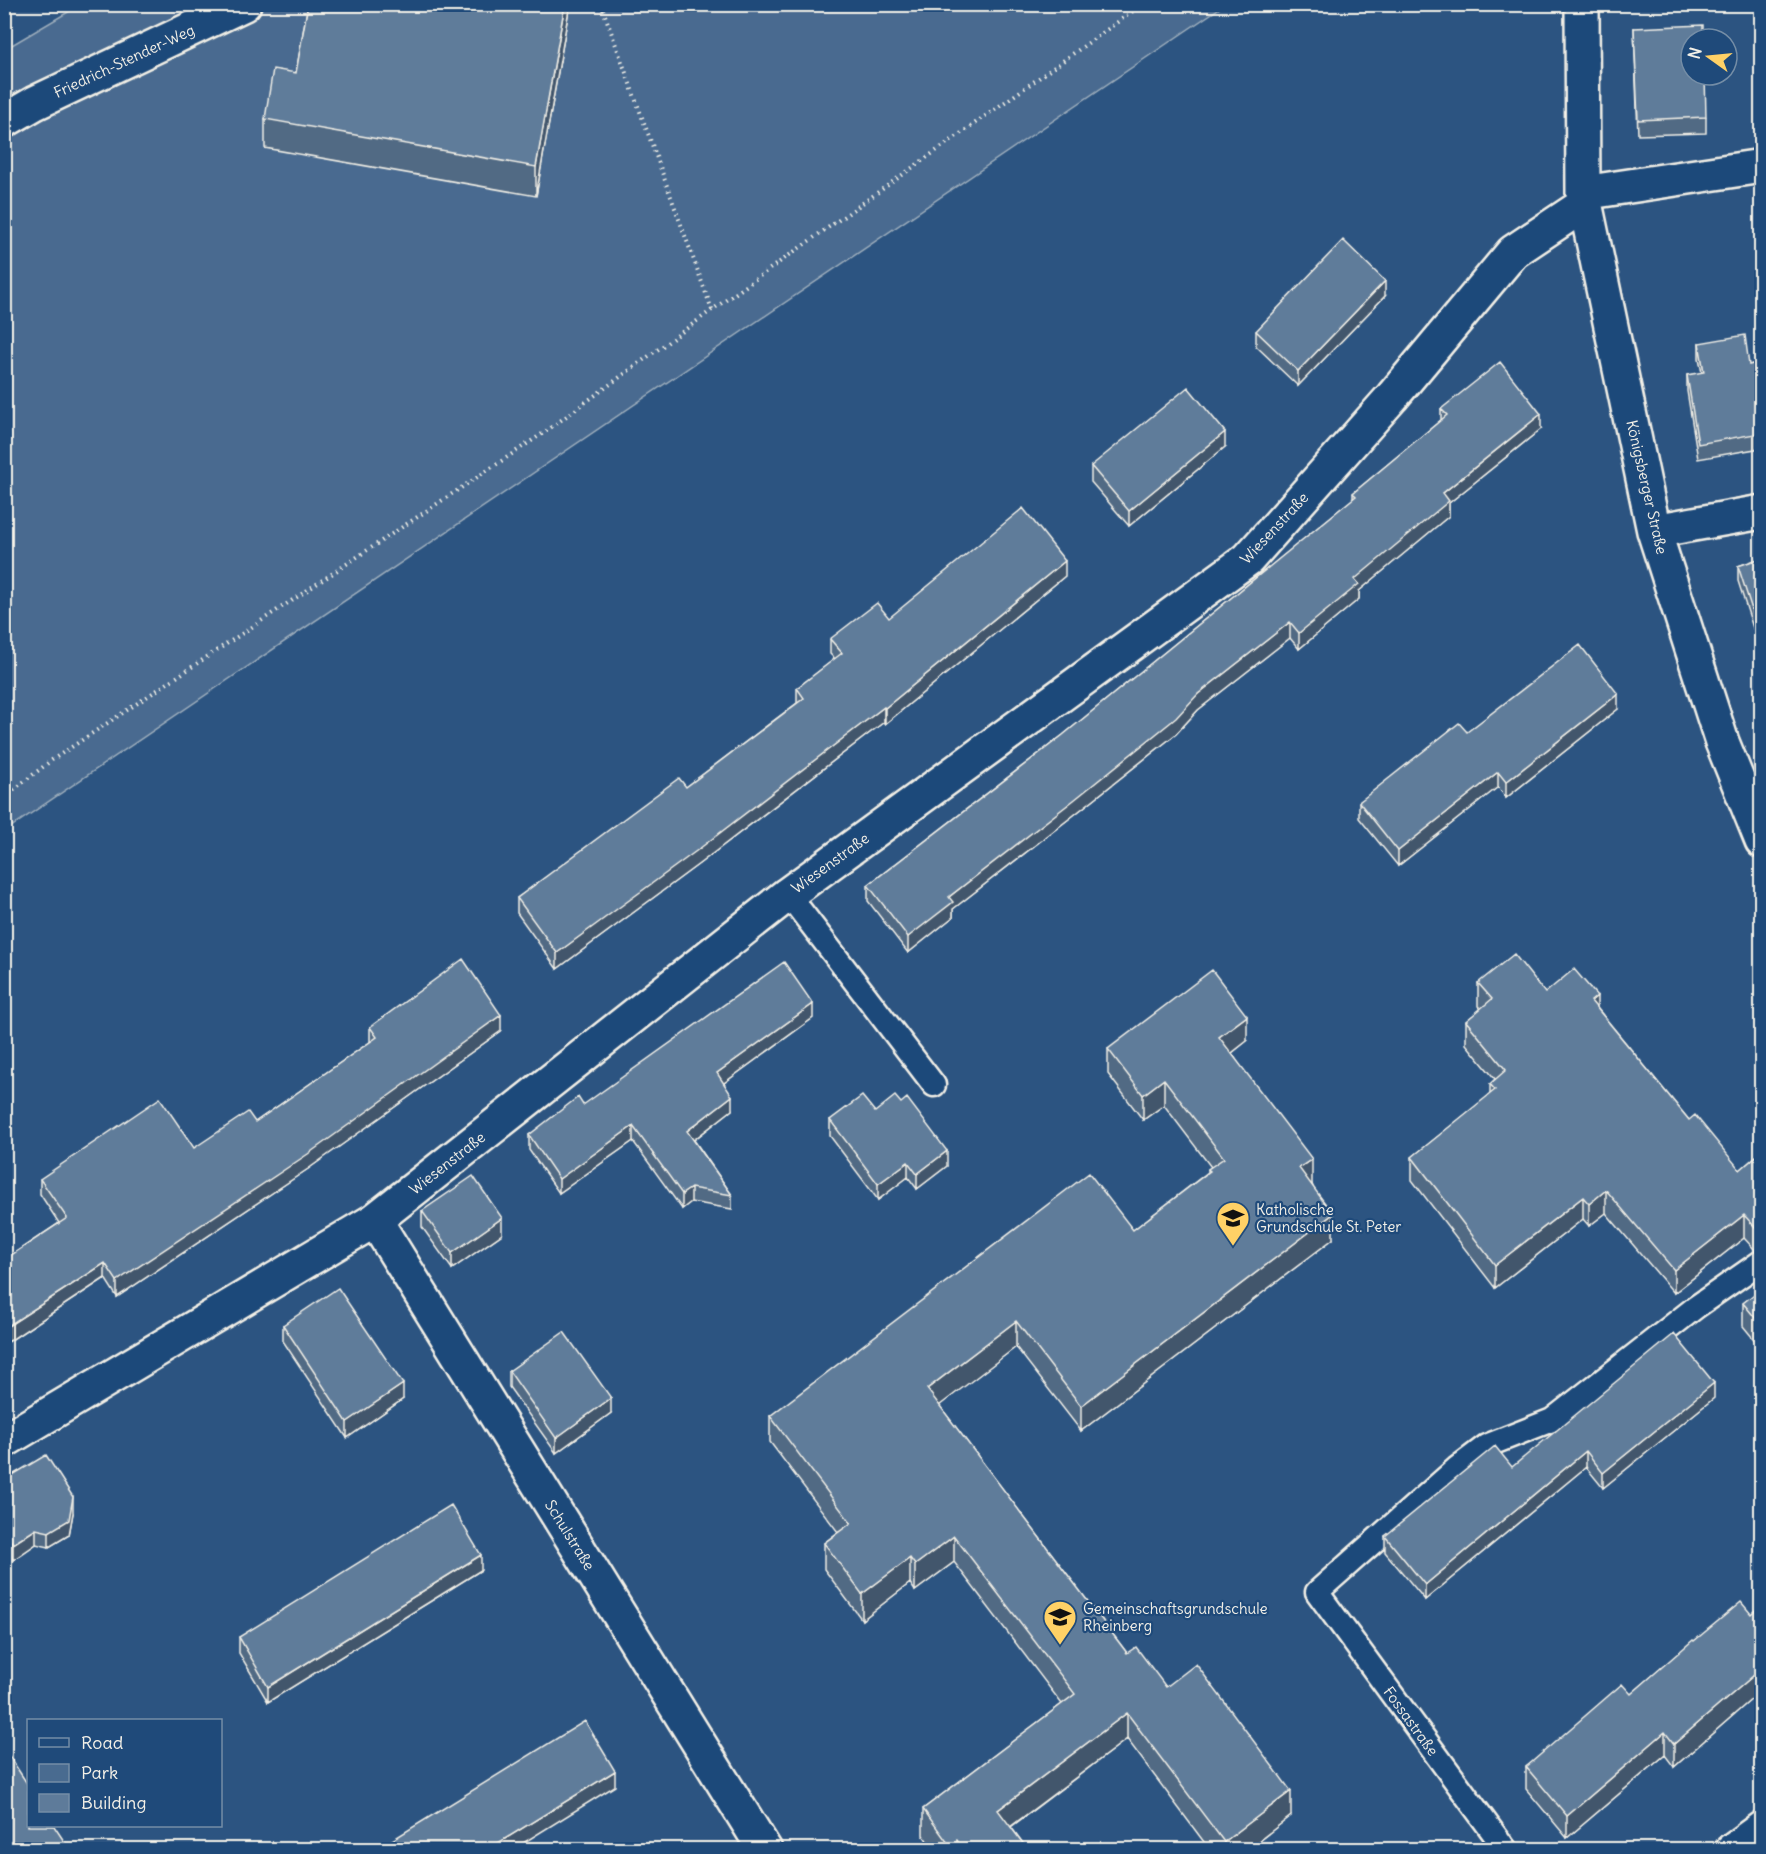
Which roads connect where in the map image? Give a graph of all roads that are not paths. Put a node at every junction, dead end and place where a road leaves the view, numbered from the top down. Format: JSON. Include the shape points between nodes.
{"nodes":[{"id":1,"x":244,"y":4,"type":"edge"},
{"id":2,"x":1582,"y":4,"type":"edge"},
{"id":3,"x":4,"y":121,"type":"edge"},
{"id":4,"x":1761,"y":165,"type":"edge"},
{"id":5,"x":1584,"y":198,"type":"junction"},
{"id":6,"x":1761,"y":512,"type":"edge"},
{"id":7,"x":1654,"y":531,"type":"junction"},
{"id":8,"x":1761,"y":841,"type":"edge"},
{"id":9,"x":788,"y":894,"type":"junction"},
{"id":10,"x":934,"y":1085,"type":"dead end"},
{"id":11,"x":375,"y":1220,"type":"junction"},
{"id":12,"x":1761,"y":1262,"type":"edge"},
{"id":13,"x":4,"y":1441,"type":"edge"},
{"id":14,"x":1761,"y":1828,"type":"edge"},
{"id":15,"x":765,"y":1850,"type":"edge"},
{"id":16,"x":1506,"y":1850,"type":"edge"},
{"id":17,"x":1732,"y":1850,"type":"edge"}],
"edges":[{"from":1,"to":3,"type":"street","name":"Friedrich-Stender-Weg"},
{"from":2,"to":5,"type":"street","name":"Königsberger Straße"},
{"from":4,"to":5,"type":"street"},
{"from":5,"to":7,"type":"street","name":"Königsberger Straße"},
{"from":5,"to":9,"type":"street","name":"Wiesenstraße","via":[[1513,252],[1392,397],[1248,559]]},
{"from":6,"to":7,"type":"street"},
{"from":7,"to":8,"type":"street","name":"Königsberger Straße","via":[[1722,742]]},
{"from":9,"to":10,"type":"lane"},
{"from":9,"to":11,"type":"street","name":"Wiesenstraße"},
{"from":11,"to":13,"type":"street","name":"Wiesenstraße"},
{"from":11,"to":15,"type":"street","name":"Schulstraße"},
{"from":12,"to":16,"type":"lane","name":"Fossastraße","via":[[1696,1307],[1552,1420],[1479,1451],[1317,1592]]},
{"from":14,"to":17,"type":"street"}]}
